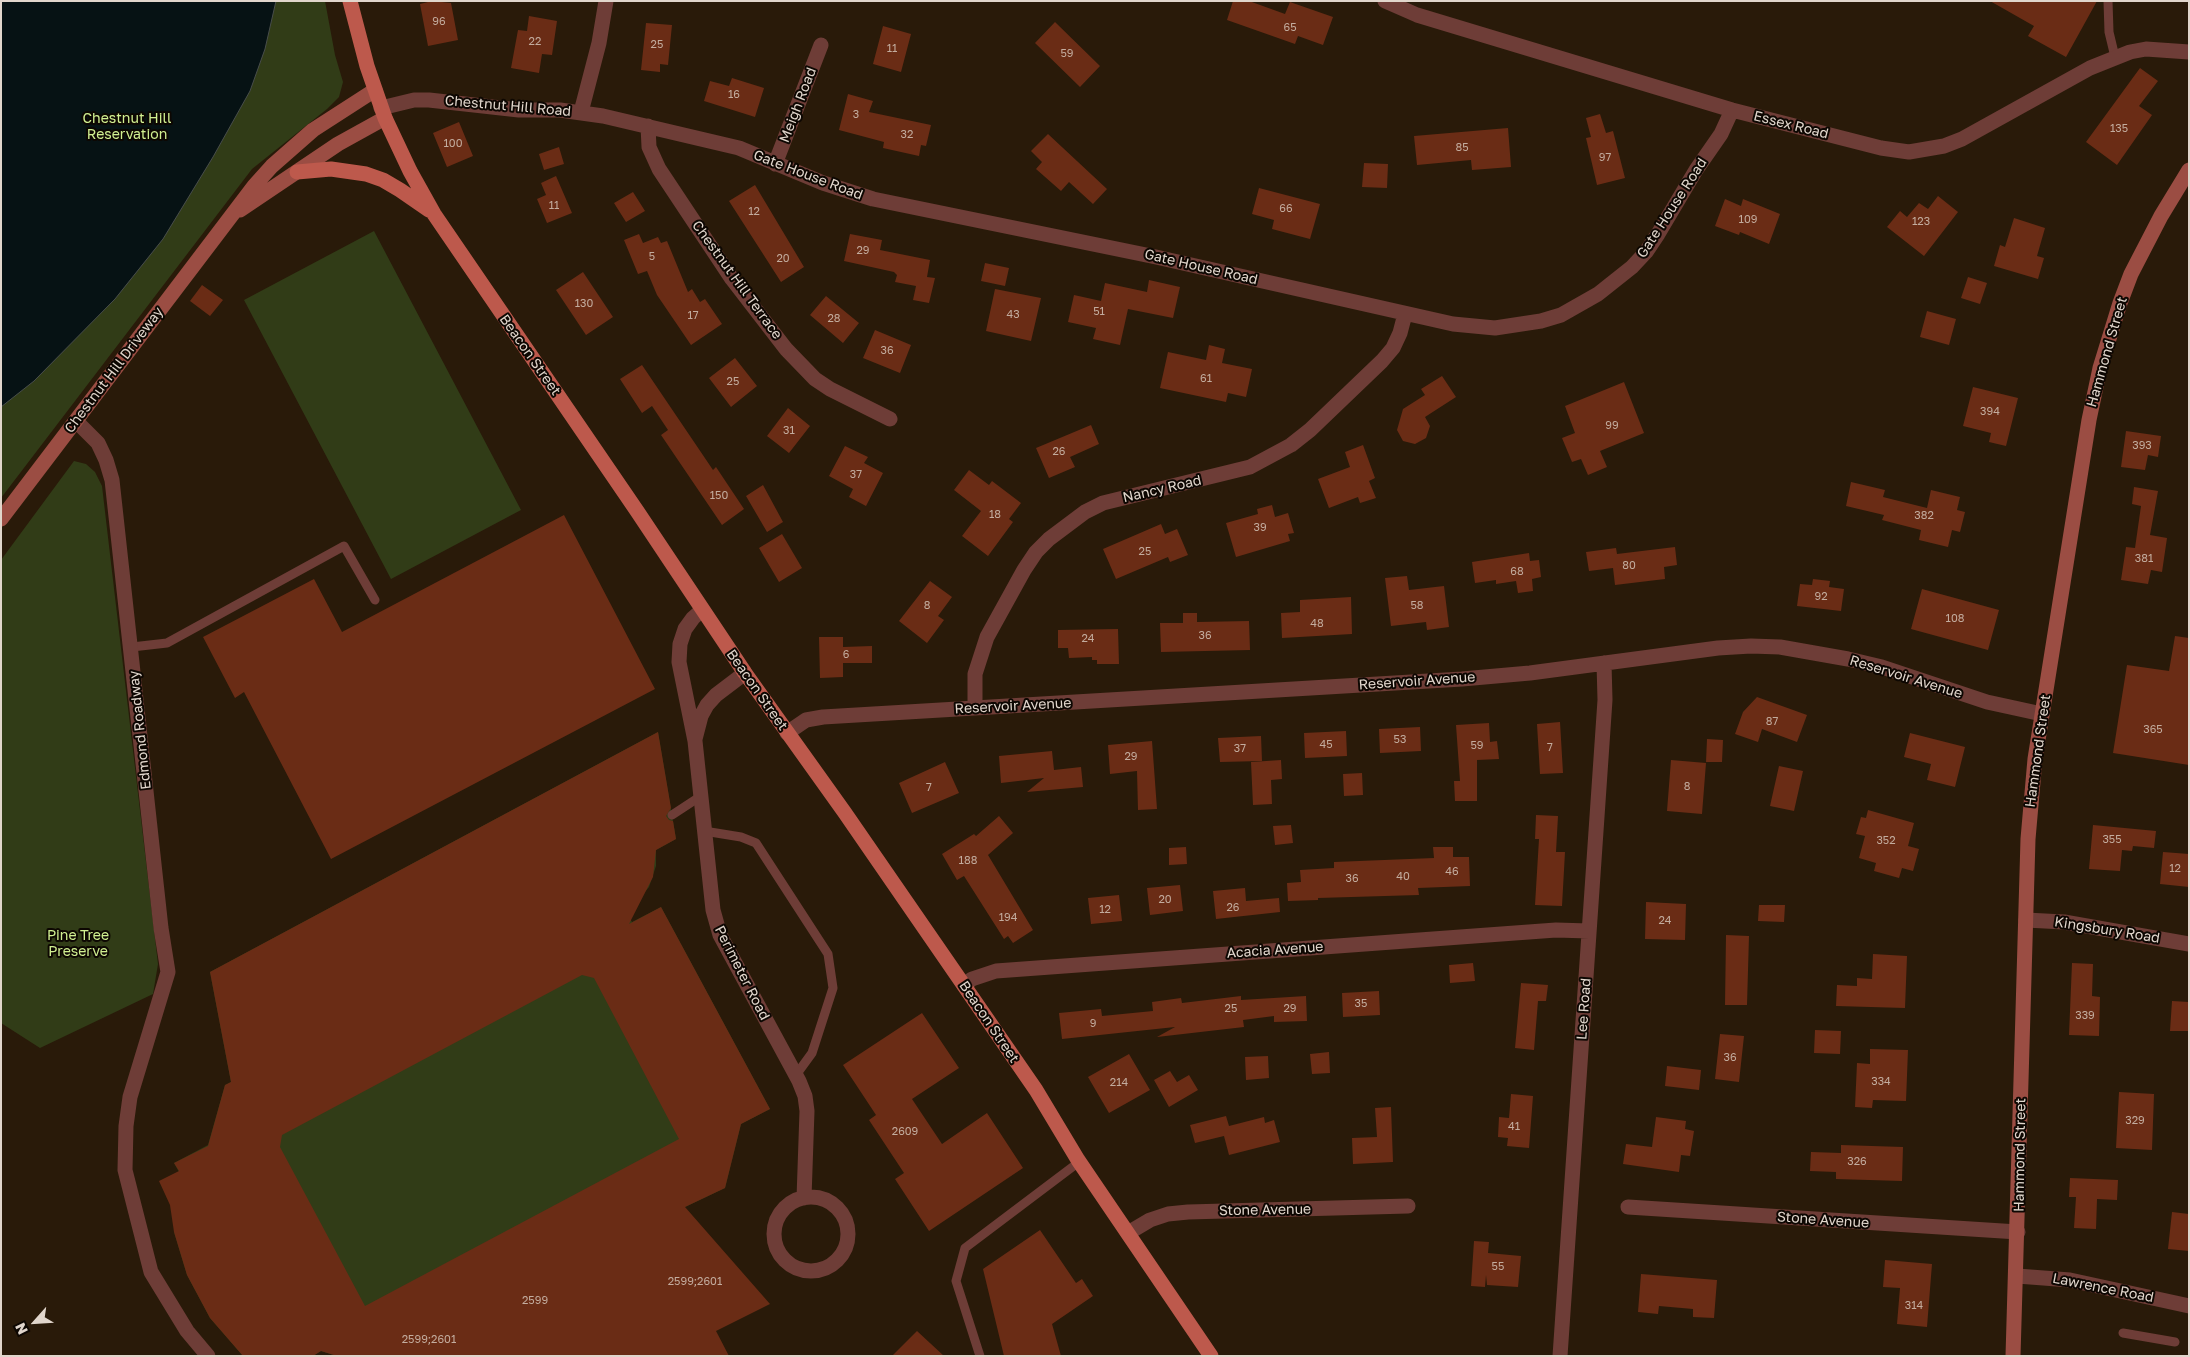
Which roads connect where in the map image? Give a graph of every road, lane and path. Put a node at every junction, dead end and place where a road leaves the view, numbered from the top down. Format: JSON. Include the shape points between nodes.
{"nodes":[{"id":1,"x":350,"y":1,"type":"edge"},
{"id":2,"x":606,"y":1,"type":"edge"},
{"id":3,"x":1385,"y":1,"type":"edge"},
{"id":4,"x":2108,"y":1,"type":"edge"},
{"id":5,"x":821,"y":45,"type":"dead end"},
{"id":6,"x":2189,"y":52,"type":"edge"},
{"id":7,"x":2115,"y":57,"type":"junction"},
{"id":8,"x":375,"y":90,"type":"junction"},
{"id":9,"x":1732,"y":110,"type":"junction"},
{"id":10,"x":581,"y":112,"type":"junction"},
{"id":11,"x":383,"y":113,"type":"junction"},
{"id":12,"x":648,"y":126,"type":"junction"},
{"id":13,"x":775,"y":164,"type":"junction"},
{"id":14,"x":2189,"y":170,"type":"edge"},
{"id":15,"x":296,"y":172,"type":"junction"},
{"id":16,"x":434,"y":214,"type":"junction"},
{"id":17,"x":226,"y":220,"type":"junction"},
{"id":18,"x":1405,"y":314,"type":"junction"},
{"id":19,"x":890,"y":418,"type":"dead end"},
{"id":20,"x":76,"y":421,"type":"junction"},
{"id":21,"x":1,"y":519,"type":"edge"},
{"id":22,"x":375,"y":600,"type":"dead end"},
{"id":23,"x":702,"y":610,"type":"junction"},
{"id":24,"x":132,"y":647,"type":"junction"},
{"id":25,"x":1604,"y":663,"type":"junction"},
{"id":26,"x":745,"y":673,"type":"junction"},
{"id":27,"x":975,"y":708,"type":"junction"},
{"id":28,"x":2042,"y":714,"type":"junction"},
{"id":29,"x":787,"y":733,"type":"junction"},
{"id":30,"x":694,"y":741,"type":"junction"},
{"id":31,"x":700,"y":796,"type":"junction"},
{"id":32,"x":672,"y":814,"type":"dead end"},
{"id":33,"x":704,"y":831,"type":"junction"},
{"id":34,"x":2026,"y":920,"type":"junction"},
{"id":35,"x":1589,"y":931,"type":"junction"},
{"id":36,"x":2189,"y":944,"type":"edge"},
{"id":37,"x":964,"y":985,"type":"junction"},
{"id":38,"x":796,"y":1075,"type":"junction"},
{"id":39,"x":1079,"y":1162,"type":"junction"},
{"id":40,"x":804,"y":1198,"type":"junction"},
{"id":41,"x":1408,"y":1206,"type":"dead end"},
{"id":42,"x":1628,"y":1207,"type":"dead end"},
{"id":43,"x":1128,"y":1232,"type":"junction"},
{"id":44,"x":2018,"y":1232,"type":"junction"},
{"id":45,"x":2017,"y":1276,"type":"junction"},
{"id":46,"x":2189,"y":1306,"type":"edge"},
{"id":47,"x":2123,"y":1333,"type":"dead end"},
{"id":48,"x":2175,"y":1342,"type":"dead end"},
{"id":49,"x":208,"y":1356,"type":"edge"},
{"id":50,"x":980,"y":1356,"type":"edge"},
{"id":51,"x":1211,"y":1356,"type":"edge"},
{"id":52,"x":1560,"y":1356,"type":"edge"},
{"id":53,"x":2013,"y":1356,"type":"edge"}],
"edges":[{"from":1,"to":8,"type":"main road","name":"Beacon Street"},
{"from":2,"to":10,"type":"street","name":"Chestnut Hill Road"},
{"from":3,"to":9,"type":"street","name":"Essex Road","via":[[1417,15]]},
{"from":4,"to":7,"type":"lane","via":[[2109,32]]},
{"from":5,"to":13,"type":"street","name":"Meigh Road"},
{"from":6,"to":7,"type":"street","name":"Essex Road","via":[[2146,49]]},
{"from":7,"to":9,"type":"street","name":"Essex Road","via":[[1962,139],[1926,150],[1909,152],[1881,148]]},
{"from":8,"to":11,"type":"main road","name":"Beacon Street"},
{"from":8,"to":17,"type":"street","name":"Chestnut Hill Driveway","via":[[291,148]]},
{"from":9,"to":18,"type":"street","name":"Gate House Road","via":[[1721,134],[1646,252],[1598,294],[1561,315],[1516,326],[1473,328]]},
{"from":10,"to":11,"type":"street","name":"Chestnut Hill Road","via":[[414,100]]},
{"from":10,"to":12,"type":"street","name":"Gate House Road"},
{"from":11,"to":15,"type":"street","name":"Chestnut Hill Driveway"},
{"from":11,"to":16,"type":"main road","name":"Beacon Street"},
{"from":12,"to":13,"type":"street","name":"Gate House Road","via":[[739,148]]},
{"from":12,"to":19,"type":"street","name":"Chestnut Hill Terrace","via":[[649,147],[659,169],[732,279],[786,349],[815,379],[830,389]]},
{"from":13,"to":18,"type":"street","name":"Gate House Road","via":[[872,199],[1156,257]]},
{"from":14,"to":28,"type":"street","name":"Hammond Street","via":[[2131,274],[2100,368]]},
{"from":15,"to":16,"type":"main road","via":[[331,169],[366,174],[383,180]]},
{"from":15,"to":17,"type":"street","name":"Chestnut Hill Driveway"},
{"from":16,"to":23,"type":"main road","name":"Beacon Street"},
{"from":17,"to":20,"type":"street","name":"Chestnut Hill Driveway"},
{"from":18,"to":27,"type":"street","name":"Nancy Road","via":[[1393,348],[1382,361],[1291,445],[1250,467],[1103,503],[1084,512],[1050,539],[1024,570],[986,637],[975,674]]},
{"from":20,"to":21,"type":"street","name":"Chestnut Hill Driveway"},
{"from":20,"to":24,"type":"street","name":"Edmond Roadway","via":[[98,443],[112,480]]},
{"from":22,"to":24,"type":"lane","via":[[344,546],[167,643]]},
{"from":23,"to":26,"type":"main road","name":"Beacon Street"},
{"from":23,"to":30,"type":"street","name":"Perimeter Road","via":[[693,618],[680,644],[680,671]]},
{"from":24,"to":49,"type":"street","name":"Edmond Roadway","via":[[168,972],[130,1096],[125,1170],[151,1272],[187,1331]]},
{"from":25,"to":27,"type":"street","name":"Reservoir Avenue","via":[[1462,679]]},
{"from":25,"to":28,"type":"street","name":"Reservoir Avenue","via":[[1718,648],[1780,647],[1882,667],[1987,702]]},
{"from":25,"to":35,"type":"street","name":"Lee Road","via":[[1605,700]]},
{"from":26,"to":29,"type":"main road","name":"Beacon Street"},
{"from":26,"to":30,"type":"street","name":"Perimeter Road","via":[[716,694],[707,705]]},
{"from":27,"to":29,"type":"street","name":"Reservoir Avenue","via":[[823,717],[806,720]]},
{"from":28,"to":34,"type":"street","name":"Hammond Street","via":[[2032,785]]},
{"from":29,"to":37,"type":"main road","name":"Beacon Street"},
{"from":30,"to":31,"type":"street","name":"Perimeter Road"},
{"from":31,"to":32,"type":"lane"},
{"from":31,"to":33,"type":"street","name":"Perimeter Road"},
{"from":33,"to":38,"type":"street","name":"Perimeter Road","via":[[713,910],[720,934]]},
{"from":33,"to":38,"type":"lane","via":[[756,843],[828,954],[833,988],[812,1053]]},
{"from":34,"to":36,"type":"street","name":"Kingsbury Road","via":[[2064,922]]},
{"from":34,"to":44,"type":"street","name":"Hammond Street"},
{"from":35,"to":37,"type":"street","name":"Acacia Avenue","via":[[1556,930],[996,970]]},
{"from":35,"to":52,"type":"street","name":"Lee Road"},
{"from":37,"to":39,"type":"main road","name":"Beacon Street","via":[[1036,1090]]},
{"from":38,"to":40,"type":"street","name":"Perimeter Road","via":[[805,1096],[807,1112]]},
{"from":39,"to":43,"type":"main road","name":"Beacon Street"},
{"from":39,"to":50,"type":"lane","via":[[965,1248],[956,1281]]},
{"from":40,"to":40,"type":"street","via":[[783,1210],[774,1232],[781,1255],[789,1264],[812,1272],[834,1264],[842,1255],[848,1231],[845,1219],[833,1205],[817,1198]]},
{"from":41,"to":43,"type":"street","name":"Stone Avenue","via":[[1188,1212],[1168,1214]]},
{"from":42,"to":44,"type":"street","name":"Stone Avenue"},
{"from":43,"to":51,"type":"main road","name":"Beacon Street"},
{"from":44,"to":45,"type":"street","name":"Hammond Street"},
{"from":45,"to":46,"type":"street","name":"Lawrence Road","via":[[2070,1280]]},
{"from":45,"to":53,"type":"street","name":"Hammond Street"},
{"from":47,"to":48,"type":"lane"}]}
